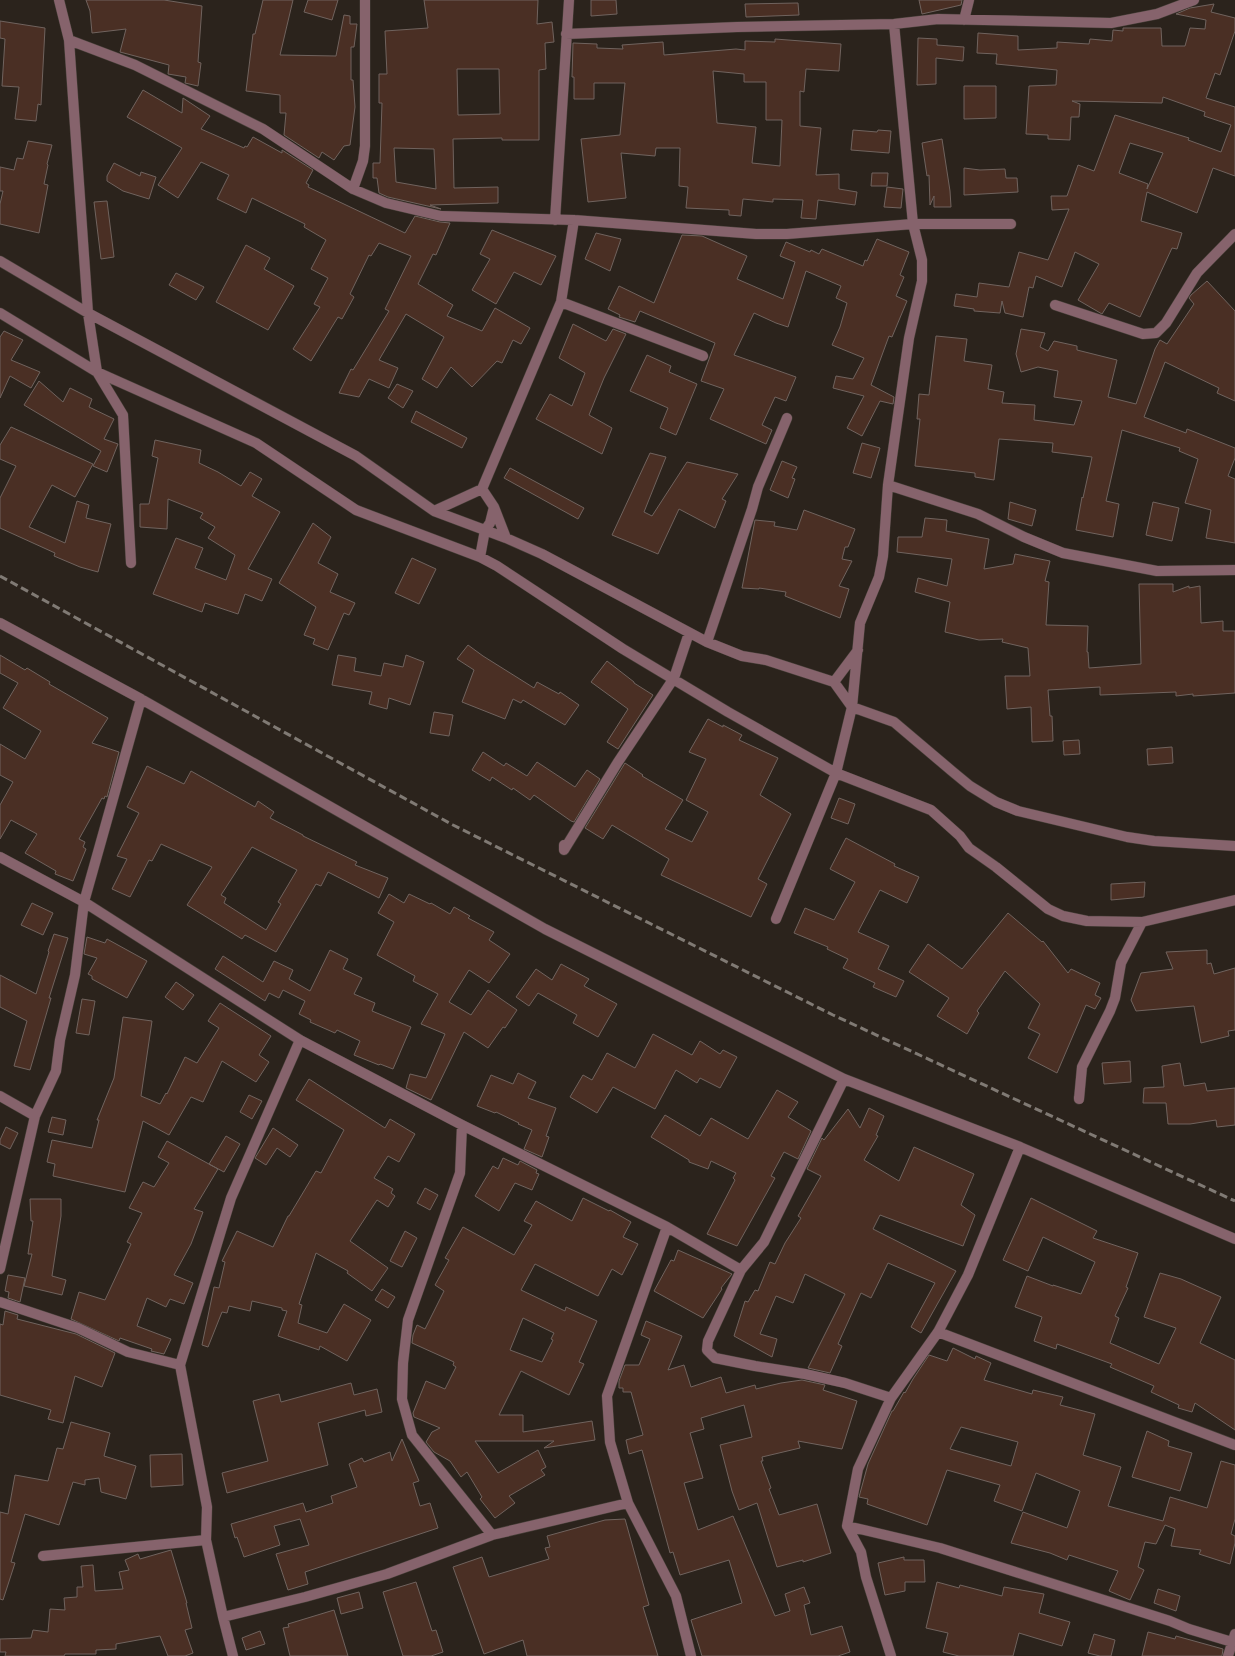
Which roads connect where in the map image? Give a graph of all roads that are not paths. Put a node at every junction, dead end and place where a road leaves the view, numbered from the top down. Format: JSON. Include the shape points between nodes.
{"nodes":[{"id":1,"x":59,"y":0,"type":"edge"},
{"id":2,"x":365,"y":0,"type":"edge"},
{"id":3,"x":569,"y":0,"type":"edge"},
{"id":4,"x":969,"y":0,"type":"edge"},
{"id":5,"x":1194,"y":0,"type":"edge"},
{"id":6,"x":964,"y":20,"type":"junction"},
{"id":7,"x":894,"y":24,"type":"junction"},
{"id":8,"x":566,"y":34,"type":"junction"},
{"id":9,"x":69,"y":40,"type":"junction"},
{"id":10,"x":354,"y":189,"type":"junction"},
{"id":11,"x":555,"y":220,"type":"junction"},
{"id":12,"x":574,"y":220,"type":"junction"},
{"id":13,"x":913,"y":224,"type":"junction"},
{"id":14,"x":1011,"y":224,"type":"dead end"},
{"id":15,"x":1235,"y":234,"type":"edge"},
{"id":16,"x":0,"y":261,"type":"edge"},
{"id":17,"x":561,"y":302,"type":"junction"},
{"id":18,"x":1055,"y":305,"type":"dead end"},
{"id":19,"x":0,"y":313,"type":"edge"},
{"id":20,"x":88,"y":313,"type":"junction"},
{"id":21,"x":703,"y":356,"type":"dead end"},
{"id":22,"x":97,"y":372,"type":"junction"},
{"id":23,"x":787,"y":418,"type":"dead end"},
{"id":24,"x":888,"y":485,"type":"junction"},
{"id":25,"x":482,"y":489,"type":"junction"},
{"id":26,"x":494,"y":507,"type":"junction"},
{"id":27,"x":434,"y":511,"type":"junction"},
{"id":28,"x":486,"y":530,"type":"junction"},
{"id":29,"x":506,"y":538,"type":"junction"},
{"id":30,"x":480,"y":557,"type":"junction"},
{"id":31,"x":131,"y":563,"type":"dead end"},
{"id":32,"x":1235,"y":570,"type":"edge"},
{"id":33,"x":0,"y":623,"type":"edge"},
{"id":34,"x":689,"y":633,"type":"junction"},
{"id":35,"x":707,"y":642,"type":"junction"},
{"id":36,"x":858,"y":650,"type":"junction"},
{"id":37,"x":674,"y":678,"type":"junction"},
{"id":38,"x":834,"y":682,"type":"junction"},
{"id":39,"x":141,"y":699,"type":"junction"},
{"id":40,"x":852,"y":707,"type":"junction"},
{"id":41,"x":836,"y":773,"type":"junction"},
{"id":42,"x":564,"y":846,"type":"dead end"},
{"id":43,"x":1235,"y":846,"type":"edge"},
{"id":44,"x":0,"y":857,"type":"edge"},
{"id":45,"x":1235,"y":900,"type":"edge"},
{"id":46,"x":84,"y":902,"type":"junction"},
{"id":47,"x":776,"y":920,"type":"dead end"},
{"id":48,"x":1142,"y":922,"type":"junction"},
{"id":49,"x":300,"y":1040,"type":"junction"},
{"id":50,"x":844,"y":1079,"type":"junction"},
{"id":51,"x":0,"y":1096,"type":"edge"},
{"id":52,"x":1079,"y":1097,"type":"dead end"},
{"id":53,"x":35,"y":1116,"type":"junction"},
{"id":54,"x":462,"y":1125,"type":"junction"},
{"id":55,"x":1020,"y":1147,"type":"junction"},
{"id":56,"x":666,"y":1227,"type":"junction"},
{"id":57,"x":1235,"y":1239,"type":"edge"},
{"id":58,"x":0,"y":1269,"type":"edge"},
{"id":59,"x":741,"y":1270,"type":"junction"},
{"id":60,"x":0,"y":1302,"type":"edge"},
{"id":61,"x":938,"y":1332,"type":"junction"},
{"id":62,"x":180,"y":1365,"type":"junction"},
{"id":63,"x":891,"y":1398,"type":"junction"},
{"id":64,"x":1235,"y":1445,"type":"edge"},
{"id":65,"x":628,"y":1503,"type":"junction"},
{"id":66,"x":847,"y":1526,"type":"junction"},
{"id":67,"x":492,"y":1536,"type":"junction"},
{"id":68,"x":206,"y":1540,"type":"junction"},
{"id":69,"x":43,"y":1556,"type":"dead end"},
{"id":70,"x":222,"y":1617,"type":"junction"},
{"id":71,"x":1234,"y":1638,"type":"edge"},
{"id":72,"x":233,"y":1656,"type":"edge"},
{"id":73,"x":691,"y":1656,"type":"edge"},
{"id":74,"x":891,"y":1656,"type":"edge"},
{"id":75,"x":1228,"y":1656,"type":"edge"}],
"edges":[{"from":1,"to":9,"type":"street"},
{"from":2,"to":10,"type":"street","via":[[365,146]]},
{"from":3,"to":8,"type":"street"},
{"from":4,"to":6,"type":"street"},
{"from":5,"to":6,"type":"street","via":[[1157,14],[1110,23]]},
{"from":6,"to":7,"type":"street","via":[[938,19]]},
{"from":7,"to":8,"type":"street"},
{"from":7,"to":13,"type":"street"},
{"from":8,"to":11,"type":"street"},
{"from":9,"to":10,"type":"street","via":[[135,65],[263,128]]},
{"from":9,"to":20,"type":"street"},
{"from":10,"to":11,"type":"street","via":[[386,203],[442,216]]},
{"from":11,"to":12,"type":"street"},
{"from":12,"to":13,"type":"street","via":[[756,234]]},
{"from":12,"to":17,"type":"street"},
{"from":13,"to":14,"type":"street"},
{"from":13,"to":24,"type":"street","via":[[922,260],[922,281],[910,338]]},
{"from":15,"to":18,"type":"street","via":[[1197,273],[1166,323],[1156,333],[1143,334]]},
{"from":16,"to":20,"type":"street"},
{"from":17,"to":21,"type":"street"},
{"from":17,"to":25,"type":"street"},
{"from":19,"to":22,"type":"street"},
{"from":20,"to":22,"type":"street"},
{"from":20,"to":27,"type":"street","via":[[356,456]]},
{"from":22,"to":30,"type":"street","via":[[256,443],[356,510]]},
{"from":22,"to":31,"type":"street","via":[[123,415]]},
{"from":23,"to":35,"type":"street","via":[[758,487]]},
{"from":24,"to":32,"type":"street","via":[[978,514],[1063,553],[1157,571]]},
{"from":24,"to":36,"type":"street","via":[[883,556],[879,577],[860,623]]},
{"from":25,"to":26,"type":"street"},
{"from":25,"to":27,"type":"street"},
{"from":26,"to":28,"type":"street"},
{"from":26,"to":29,"type":"street"},
{"from":27,"to":28,"type":"street"},
{"from":28,"to":29,"type":"street"},
{"from":28,"to":30,"type":"street"},
{"from":29,"to":34,"type":"street","via":[[542,554]]},
{"from":30,"to":37,"type":"street","via":[[623,649]]},
{"from":33,"to":39,"type":"street"},
{"from":34,"to":35,"type":"street"},
{"from":34,"to":37,"type":"street"},
{"from":35,"to":38,"type":"street","via":[[742,656],[766,660]]},
{"from":36,"to":38,"type":"street"},
{"from":36,"to":40,"type":"street"},
{"from":37,"to":41,"type":"street","via":[[728,712]]},
{"from":37,"to":42,"type":"street","via":[[564,850]]},
{"from":38,"to":40,"type":"street"},
{"from":39,"to":46,"type":"street"},
{"from":39,"to":50,"type":"street","via":[[545,929]]},
{"from":40,"to":41,"type":"street"},
{"from":40,"to":43,"type":"street","via":[[894,722],[970,786],[996,802],[1018,811],[1127,837]]},
{"from":41,"to":47,"type":"street"},
{"from":41,"to":48,"type":"street","via":[[931,810],[960,836],[969,848],[1048,909],[1063,916],[1087,921]]},
{"from":44,"to":46,"type":"street"},
{"from":45,"to":48,"type":"street"},
{"from":46,"to":49,"type":"street"},
{"from":46,"to":53,"type":"street","via":[[75,975],[60,1040],[56,1071]]},
{"from":48,"to":52,"type":"street","via":[[1121,963],[1110,1011],[1082,1067]]},
{"from":49,"to":54,"type":"street"},
{"from":49,"to":62,"type":"street","via":[[231,1198]]},
{"from":50,"to":55,"type":"street"},
{"from":50,"to":59,"type":"street","via":[[764,1242]]},
{"from":51,"to":53,"type":"street"},
{"from":53,"to":58,"type":"street"},
{"from":54,"to":56,"type":"street"},
{"from":54,"to":67,"type":"street","via":[[460,1173],[408,1320],[402,1399],[412,1435]]},
{"from":55,"to":57,"type":"street"},
{"from":55,"to":61,"type":"street","via":[[968,1275]]},
{"from":56,"to":59,"type":"street"},
{"from":56,"to":65,"type":"street","via":[[606,1396],[610,1442]]},
{"from":59,"to":63,"type":"street","via":[[708,1341],[707,1350],[715,1358],[845,1383]]},
{"from":60,"to":62,"type":"street","via":[[78,1328],[128,1352]]},
{"from":61,"to":63,"type":"street"},
{"from":61,"to":64,"type":"street"},
{"from":62,"to":68,"type":"street","via":[[207,1507]]},
{"from":63,"to":66,"type":"street","via":[[858,1469]]},
{"from":65,"to":67,"type":"street"},
{"from":65,"to":73,"type":"street","via":[[676,1596]]},
{"from":66,"to":71,"type":"street","via":[[940,1548],[1189,1629]]},
{"from":66,"to":74,"type":"street","via":[[861,1552],[866,1577]]},
{"from":67,"to":70,"type":"street","via":[[387,1574]]},
{"from":68,"to":69,"type":"street"},
{"from":68,"to":70,"type":"street"},
{"from":70,"to":72,"type":"street"},
{"from":71,"to":75,"type":"street"}]}
